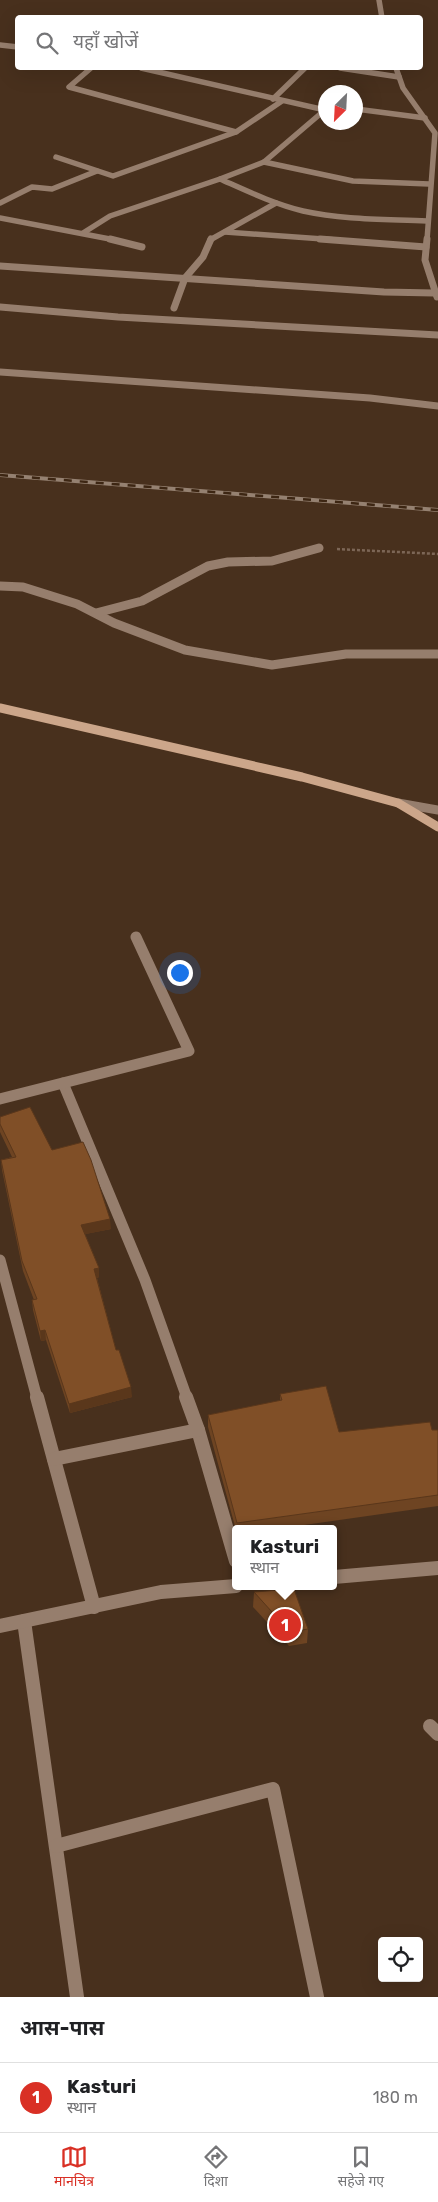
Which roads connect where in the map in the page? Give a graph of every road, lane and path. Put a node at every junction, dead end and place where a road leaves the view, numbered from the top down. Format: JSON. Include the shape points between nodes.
{"nodes":[{"id":1,"x":379,"y":0,"type":"edge"},
{"id":2,"x":382,"y":15,"type":"edge"},
{"id":3,"x":0,"y":45,"type":"edge"},
{"id":4,"x":15,"y":47,"type":"edge"},
{"id":5,"x":89,"y":70,"type":"edge"},
{"id":6,"x":149,"y":70,"type":"edge"},
{"id":7,"x":303,"y":70,"type":"edge"},
{"id":8,"x":353,"y":70,"type":"edge"},
{"id":9,"x":397,"y":70,"type":"edge"},
{"id":10,"x":399,"y":77,"type":"junction"},
{"id":11,"x":273,"y":100,"type":"junction"},
{"id":12,"x":282,"y":101,"type":"junction"},
{"id":13,"x":318,"y":109,"type":"edge"},
{"id":14,"x":363,"y":110,"type":"edge"},
{"id":15,"x":318,"y":116,"type":"edge"},
{"id":16,"x":425,"y":118,"type":"junction"},
{"id":17,"x":236,"y":132,"type":"junction"},
{"id":18,"x":56,"y":157,"type":"dead end"},
{"id":19,"x":264,"y":162,"type":"junction"},
{"id":20,"x":97,"y":171,"type":"junction"},
{"id":21,"x":220,"y":179,"type":"junction"},
{"id":22,"x":430,"y":184,"type":"junction"},
{"id":23,"x":0,"y":203,"type":"edge"},
{"id":24,"x":276,"y":203,"type":"junction"},
{"id":25,"x":0,"y":218,"type":"edge"},
{"id":26,"x":427,"y":221,"type":"junction"},
{"id":27,"x":225,"y":232,"type":"junction"},
{"id":28,"x":83,"y":234,"type":"junction"},
{"id":29,"x":142,"y":247,"type":"dead end"},
{"id":30,"x":426,"y":247,"type":"junction"},
{"id":31,"x":0,"y":266,"type":"edge"},
{"id":32,"x":185,"y":278,"type":"junction"},
{"id":33,"x":436,"y":296,"type":"edge"},
{"id":34,"x":0,"y":307,"type":"edge"},
{"id":35,"x":174,"y":308,"type":"dead end"},
{"id":36,"x":438,"y":335,"type":"edge"},
{"id":37,"x":0,"y":372,"type":"edge"},
{"id":38,"x":438,"y":406,"type":"edge"},
{"id":39,"x":319,"y":548,"type":"joint"},
{"id":40,"x":438,"y":554,"type":"edge"},
{"id":41,"x":0,"y":586,"type":"edge"},
{"id":42,"x":96,"y":613,"type":"junction"},
{"id":43,"x":438,"y":654,"type":"edge"},
{"id":44,"x":0,"y":708,"type":"edge"},
{"id":45,"x":398,"y":803,"type":"junction"},
{"id":46,"x":438,"y":810,"type":"edge"},
{"id":47,"x":438,"y":827,"type":"edge"},
{"id":48,"x":136,"y":936,"type":"dead end"},
{"id":49,"x":63,"y":1083,"type":"junction"},
{"id":50,"x":0,"y":1099,"type":"edge"},
{"id":51,"x":0,"y":1260,"type":"edge"},
{"id":52,"x":198,"y":1430,"type":"junction"},
{"id":53,"x":54,"y":1459,"type":"junction"},
{"id":54,"x":232,"y":1547,"type":"edge"},
{"id":55,"x":438,"y":1568,"type":"edge"},
{"id":56,"x":337,"y":1577,"type":"edge"},
{"id":57,"x":232,"y":1586,"type":"edge"},
{"id":58,"x":94,"y":1607,"type":"junction"},
{"id":59,"x":24,"y":1621,"type":"junction"},
{"id":60,"x":0,"y":1626,"type":"edge"},
{"id":61,"x":56,"y":1846,"type":"junction"},
{"id":62,"x":77,"y":1997,"type":"edge"},
{"id":63,"x":317,"y":1997,"type":"edge"}],
"edges":[{"from":1,"to":2,"type":"street"},
{"from":3,"to":4,"type":"street"},
{"from":5,"to":17,"type":"street","via":[[69,87]]},
{"from":6,"to":11,"type":"street"},
{"from":7,"to":11,"type":"street"},
{"from":8,"to":10,"type":"street"},
{"from":9,"to":10,"type":"street"},
{"from":10,"to":16,"type":"street","via":[[403,88]]},
{"from":11,"to":12,"type":"street"},
{"from":12,"to":13,"type":"street"},
{"from":12,"to":17,"type":"street"},
{"from":14,"to":16,"type":"street"},
{"from":15,"to":19,"type":"street"},
{"from":16,"to":22,"type":"street","via":[[435,133]]},
{"from":17,"to":20,"type":"street","via":[[113,176]]},
{"from":18,"to":20,"type":"street"},
{"from":19,"to":21,"type":"street"},
{"from":19,"to":22,"type":"street","via":[[353,180]]},
{"from":20,"to":23,"type":"street","via":[[52,189],[32,187]]},
{"from":21,"to":24,"type":"street"},
{"from":21,"to":28,"type":"street","via":[[110,216]]},
{"from":22,"to":26,"type":"street"},
{"from":24,"to":26,"type":"street","via":[[327,214]]},
{"from":24,"to":27,"type":"street"},
{"from":25,"to":28,"type":"street"},
{"from":26,"to":30,"type":"street"},
{"from":27,"to":30,"type":"street"},
{"from":27,"to":32,"type":"street","via":[[211,239],[203,257]]},
{"from":28,"to":29,"type":"street"},
{"from":30,"to":33,"type":"street","via":[[425,260]]},
{"from":31,"to":32,"type":"street"},
{"from":32,"to":33,"type":"street"},
{"from":32,"to":35,"type":"street"},
{"from":34,"to":36,"type":"street"},
{"from":37,"to":38,"type":"street","via":[[370,398]]},
{"from":39,"to":40,"type":"path"},
{"from":39,"to":42,"type":"street","via":[[272,561],[208,566],[142,601]]},
{"from":41,"to":42,"type":"street","via":[[24,587]]},
{"from":42,"to":43,"type":"street","via":[[185,650],[272,665],[346,654]]},
{"from":44,"to":45,"type":"main road","via":[[302,777]]},
{"from":45,"to":46,"type":"street"},
{"from":45,"to":47,"type":"main road"},
{"from":48,"to":49,"type":"street","via":[[189,1052]]},
{"from":49,"to":50,"type":"street"},
{"from":49,"to":52,"type":"street","via":[[145,1280]]},
{"from":51,"to":53,"type":"street"},
{"from":52,"to":53,"type":"street"},
{"from":52,"to":54,"type":"street"},
{"from":53,"to":58,"type":"street"},
{"from":55,"to":56,"type":"street"},
{"from":57,"to":58,"type":"street","via":[[162,1592]]},
{"from":58,"to":59,"type":"street"},
{"from":59,"to":60,"type":"street"},
{"from":59,"to":61,"type":"street"},
{"from":61,"to":62,"type":"street"},
{"from":61,"to":63,"type":"street","via":[[273,1789]]}]}
